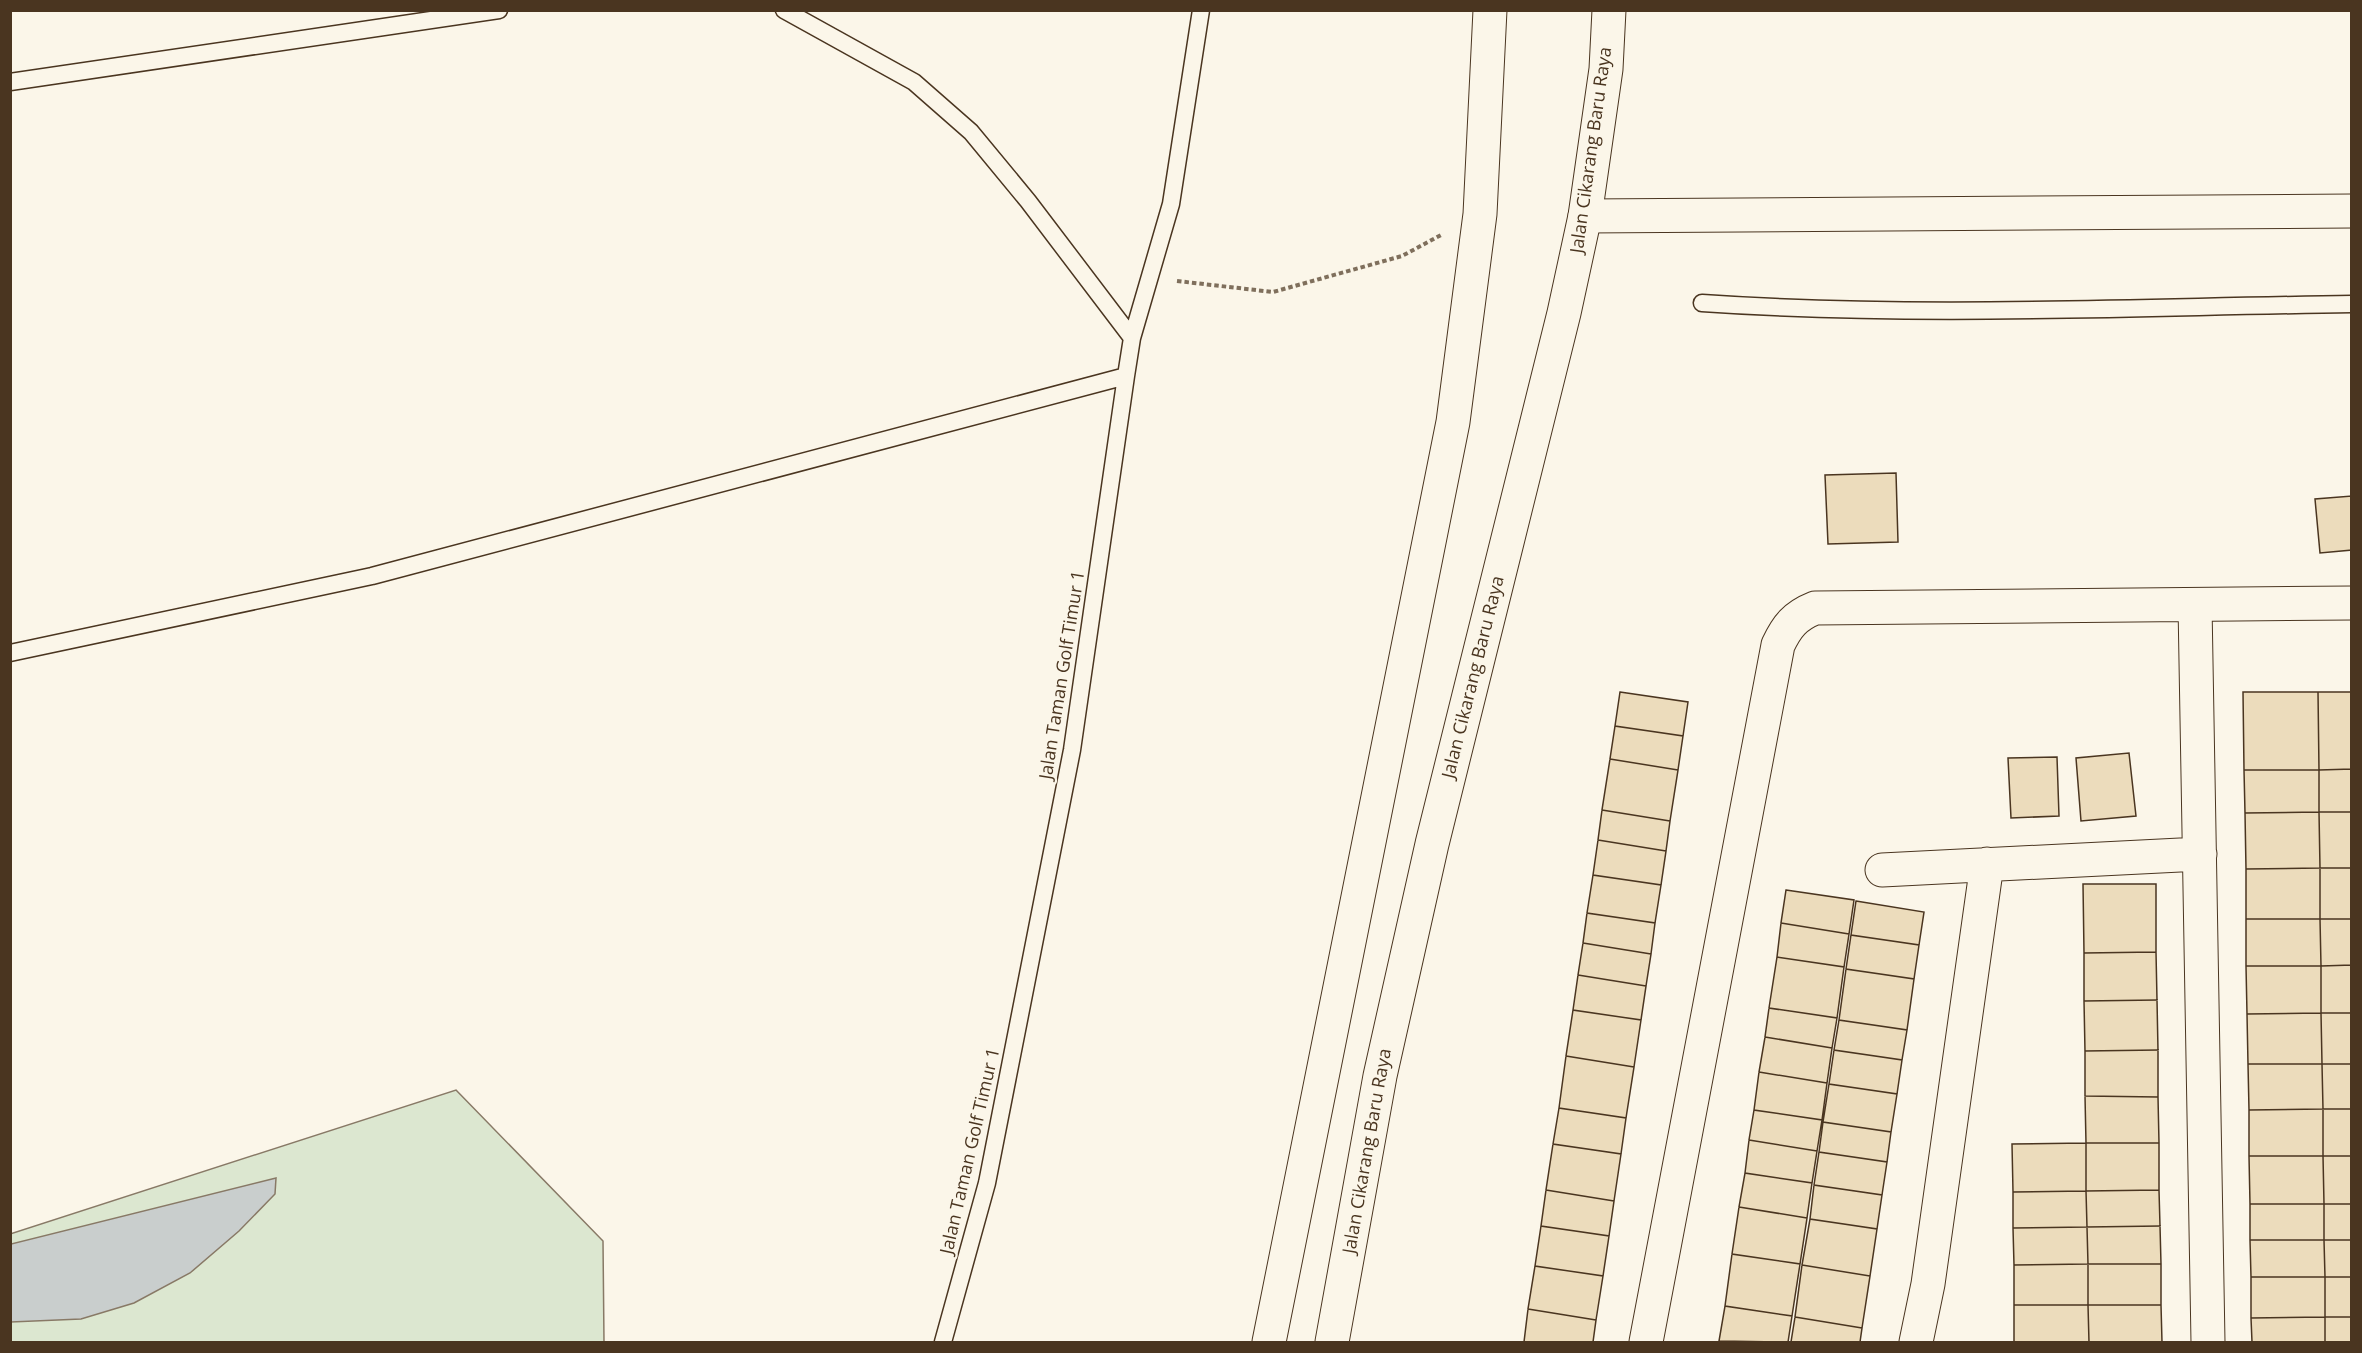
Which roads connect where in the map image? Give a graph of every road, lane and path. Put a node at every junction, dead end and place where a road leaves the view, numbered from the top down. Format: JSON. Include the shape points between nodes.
{"nodes":[{"id":1,"x":499,"y":10,"type":"edge"},
{"id":2,"x":784,"y":10,"type":"edge"},
{"id":3,"x":1202,"y":10,"type":"edge"},
{"id":4,"x":1490,"y":10,"type":"edge"},
{"id":5,"x":1609,"y":10,"type":"edge"},
{"id":6,"x":10,"y":82,"type":"edge"},
{"id":7,"x":2352,"y":211,"type":"edge"},
{"id":8,"x":1585,"y":216,"type":"junction"},
{"id":9,"x":1402,"y":256,"type":"dead end"},
{"id":10,"x":1149,"y":278,"type":"junction"},
{"id":11,"x":1702,"y":303,"type":"dead end"},
{"id":12,"x":2352,"y":304,"type":"edge"},
{"id":13,"x":1132,"y":338,"type":"junction"},
{"id":14,"x":1126,"y":376,"type":"junction"},
{"id":15,"x":2352,"y":603,"type":"edge"},
{"id":16,"x":2195,"y":605,"type":"junction"},
{"id":17,"x":10,"y":653,"type":"edge"},
{"id":18,"x":2199,"y":854,"type":"junction"},
{"id":19,"x":1987,"y":864,"type":"junction"},
{"id":20,"x":1882,"y":870,"type":"dead end"},
{"id":21,"x":943,"y":1342,"type":"edge"},
{"id":22,"x":1269,"y":1342,"type":"edge"},
{"id":23,"x":1332,"y":1342,"type":"edge"},
{"id":24,"x":1646,"y":1342,"type":"edge"},
{"id":25,"x":1916,"y":1342,"type":"edge"},
{"id":26,"x":2208,"y":1342,"type":"edge"}],
"edges":[{"from":1,"to":6,"type":"lane"},
{"from":2,"to":13,"type":"lane","via":[[914,82],[970,132]]},
{"from":3,"to":10,"type":"lane","name":"Jalan Taman Golf Timur 1","via":[[1171,204]]},
{"from":4,"to":22,"type":"street","via":[[1480,214],[1453,422]]},
{"from":5,"to":8,"type":"street","name":"Jalan Cikarang Baru Raya","via":[[1606,69]]},
{"from":7,"to":8,"type":"street"},
{"from":8,"to":23,"type":"street","name":"Jalan Cikarang Baru Raya","via":[[1390,1030]]},
{"from":9,"to":10,"type":"path","via":[[1273,292]]},
{"from":10,"to":13,"type":"lane","name":"Jalan Taman Golf Timur 1"},
{"from":11,"to":12,"type":"lane","via":[[1779,308],[2061,310]]},
{"from":13,"to":14,"type":"lane","name":"Jalan Taman Golf Timur 1"},
{"from":14,"to":17,"type":"lane","via":[[372,576]]},
{"from":14,"to":21,"type":"lane","name":"Jalan Taman Golf Timur 1","via":[[1072,750],[987,1182]]},
{"from":15,"to":16,"type":"street"},
{"from":16,"to":18,"type":"street"},
{"from":16,"to":24,"type":"street","via":[[1815,608],[1798,615],[1787,626],[1778,645]]},
{"from":18,"to":19,"type":"street"},
{"from":18,"to":26,"type":"street"},
{"from":19,"to":20,"type":"street"},
{"from":19,"to":25,"type":"street","via":[[1928,1284]]}]}
